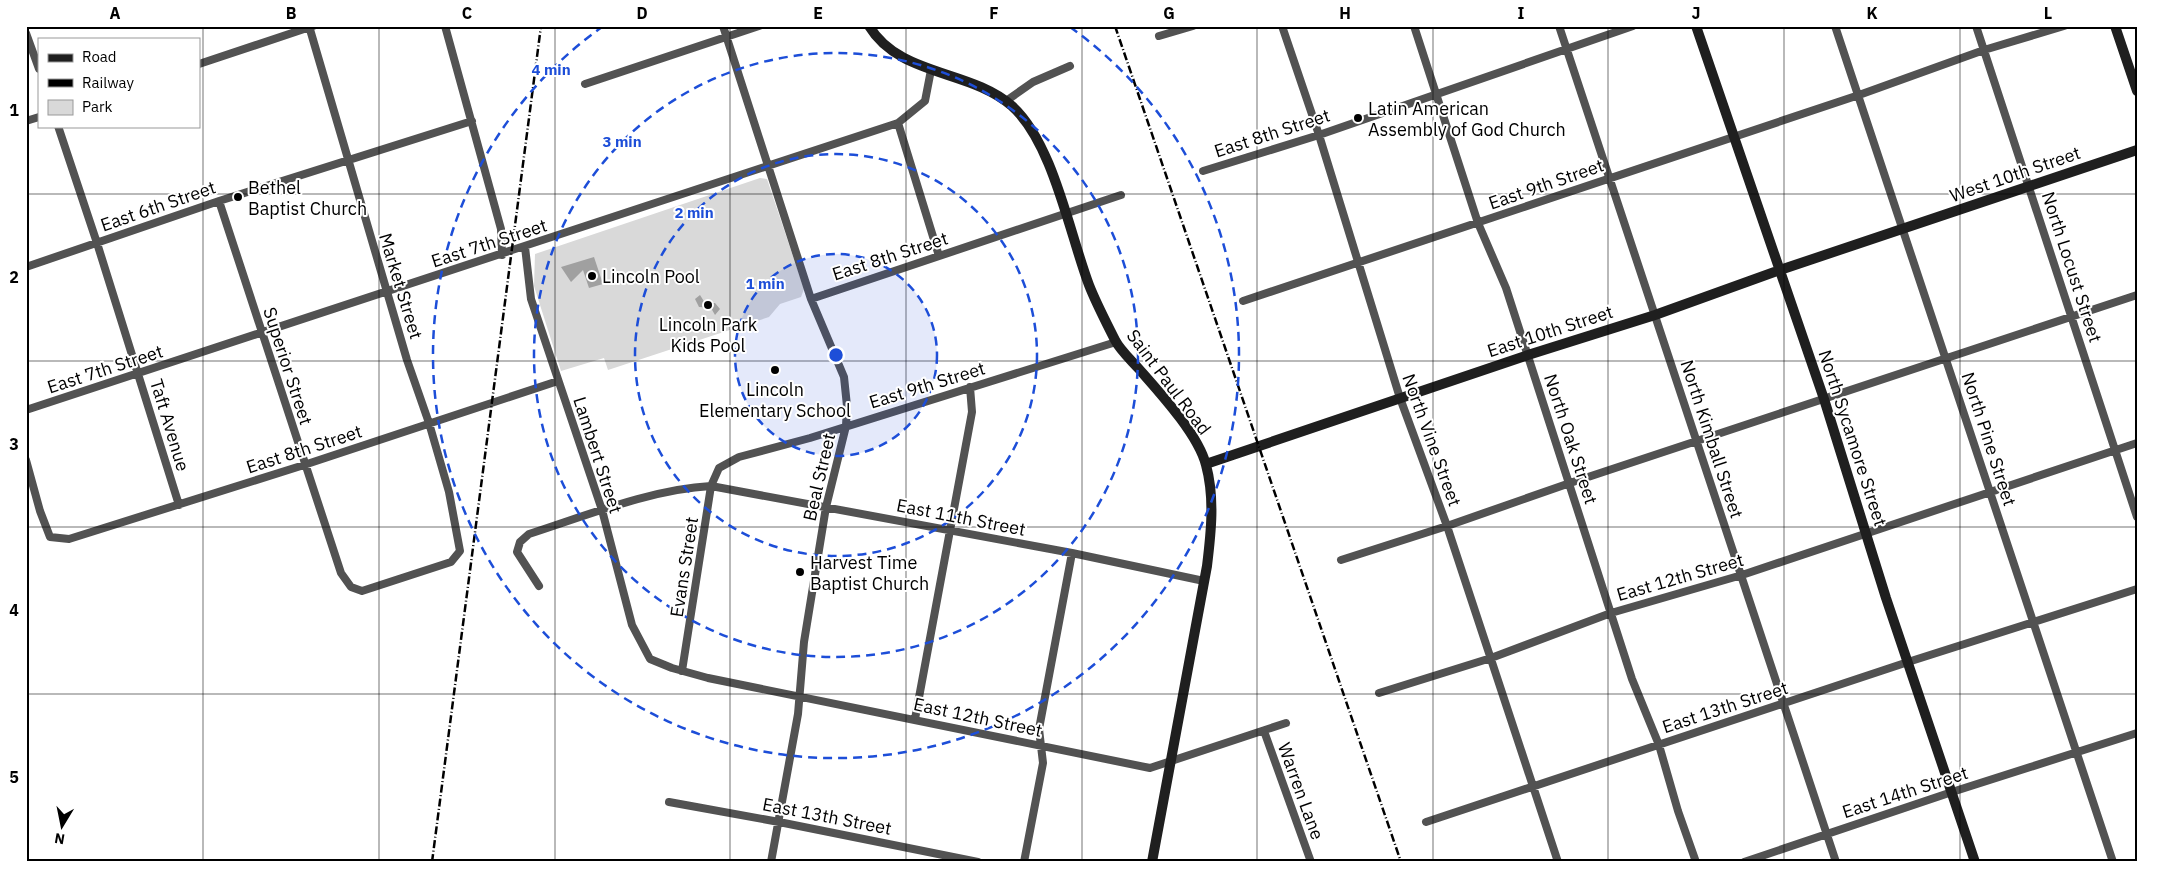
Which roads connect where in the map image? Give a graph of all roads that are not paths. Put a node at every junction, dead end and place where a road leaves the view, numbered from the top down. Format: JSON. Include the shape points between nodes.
{"nodes":[{"id":1,"x":445,"y":26,"type":"edge"},
{"id":2,"x":723,"y":26,"type":"edge"},
{"id":3,"x":759,"y":26,"type":"edge"},
{"id":4,"x":869,"y":26,"type":"edge"},
{"id":5,"x":1193,"y":26,"type":"edge"},
{"id":6,"x":1282,"y":26,"type":"edge"},
{"id":7,"x":1414,"y":26,"type":"edge"},
{"id":8,"x":1559,"y":26,"type":"edge"},
{"id":9,"x":1633,"y":26,"type":"edge"},
{"id":10,"x":1696,"y":26,"type":"edge"},
{"id":11,"x":1835,"y":26,"type":"edge"},
{"id":12,"x":1976,"y":26,"type":"edge"},
{"id":13,"x":2064,"y":26,"type":"edge"},
{"id":14,"x":2114,"y":26,"type":"edge"},
{"id":15,"x":311,"y":27,"type":"edge"},
{"id":16,"x":26,"y":33,"type":"edge"},
{"id":17,"x":1159,"y":36,"type":"dead end"},
{"id":18,"x":727,"y":38,"type":"junction"},
{"id":19,"x":1567,"y":49,"type":"junction"},
{"id":20,"x":1984,"y":50,"type":"junction"},
{"id":21,"x":200,"y":64,"type":"edge"},
{"id":22,"x":1070,"y":66,"type":"dead end"},
{"id":23,"x":38,"y":67,"type":"edge"},
{"id":24,"x":931,"y":70,"type":"junction"},
{"id":25,"x":585,"y":84,"type":"dead end"},
{"id":26,"x":2137,"y":91,"type":"edge"},
{"id":27,"x":1436,"y":94,"type":"junction"},
{"id":28,"x":1859,"y":95,"type":"junction"},
{"id":29,"x":1006,"y":101,"type":"junction"},
{"id":30,"x":38,"y":117,"type":"edge"},
{"id":31,"x":26,"y":121,"type":"edge"},
{"id":32,"x":472,"y":121,"type":"junction"},
{"id":33,"x":898,"y":123,"type":"junction"},
{"id":34,"x":59,"y":128,"type":"edge"},
{"id":35,"x":1319,"y":135,"type":"junction"},
{"id":36,"x":1733,"y":137,"type":"junction"},
{"id":37,"x":2137,"y":150,"type":"edge"},
{"id":38,"x":348,"y":160,"type":"junction"},
{"id":39,"x":769,"y":166,"type":"junction"},
{"id":40,"x":1203,"y":171,"type":"dead end"},
{"id":41,"x":1610,"y":178,"type":"junction"},
{"id":42,"x":2030,"y":187,"type":"junction"},
{"id":43,"x":1121,"y":195,"type":"dead end"},
{"id":44,"x":219,"y":201,"type":"junction"},
{"id":45,"x":1066,"y":214,"type":"junction"},
{"id":46,"x":1478,"y":222,"type":"junction"},
{"id":47,"x":1904,"y":229,"type":"junction"},
{"id":48,"x":97,"y":243,"type":"junction"},
{"id":49,"x":525,"y":247,"type":"junction"},
{"id":50,"x":502,"y":255,"type":"junction"},
{"id":51,"x":939,"y":256,"type":"junction"},
{"id":52,"x":1358,"y":263,"type":"junction"},
{"id":53,"x":26,"y":266,"type":"edge"},
{"id":54,"x":1780,"y":270,"type":"junction"},
{"id":55,"x":386,"y":292,"type":"junction"},
{"id":56,"x":2137,"y":295,"type":"edge"},
{"id":57,"x":811,"y":299,"type":"junction"},
{"id":58,"x":1243,"y":301,"type":"dead end"},
{"id":59,"x":1655,"y":315,"type":"junction"},
{"id":60,"x":2072,"y":317,"type":"junction"},
{"id":61,"x":262,"y":334,"type":"junction"},
{"id":62,"x":1116,"y":342,"type":"junction"},
{"id":63,"x":1528,"y":355,"type":"junction"},
{"id":64,"x":1947,"y":358,"type":"junction"},
{"id":65,"x":138,"y":374,"type":"junction"},
{"id":66,"x":558,"y":381,"type":"junction"},
{"id":67,"x":970,"y":387,"type":"junction"},
{"id":68,"x":1400,"y":398,"type":"junction"},
{"id":69,"x":1824,"y":399,"type":"junction"},
{"id":70,"x":26,"y":410,"type":"edge"},
{"id":71,"x":429,"y":423,"type":"junction"},
{"id":72,"x":846,"y":426,"type":"junction"},
{"id":73,"x":1697,"y":442,"type":"junction"},
{"id":74,"x":2137,"y":443,"type":"edge"},
{"id":75,"x":2116,"y":450,"type":"junction"},
{"id":76,"x":26,"y":460,"type":"edge"},
{"id":77,"x":1206,"y":464,"type":"junction"},
{"id":78,"x":304,"y":465,"type":"junction"},
{"id":79,"x":719,"y":468,"type":"joint"},
{"id":80,"x":1570,"y":482,"type":"junction"},
{"id":81,"x":711,"y":486,"type":"junction"},
{"id":82,"x":1990,"y":492,"type":"junction"},
{"id":83,"x":180,"y":505,"type":"junction"},
{"id":84,"x":826,"y":507,"type":"junction"},
{"id":85,"x":602,"y":510,"type":"junction"},
{"id":86,"x":2137,"y":517,"type":"edge"},
{"id":87,"x":1447,"y":526,"type":"junction"},
{"id":88,"x":949,"y":530,"type":"junction"},
{"id":89,"x":1866,"y":532,"type":"junction"},
{"id":90,"x":1072,"y":553,"type":"junction"},
{"id":91,"x":1341,"y":560,"type":"dead end"},
{"id":92,"x":1742,"y":575,"type":"junction"},
{"id":93,"x":1204,"y":581,"type":"junction"},
{"id":94,"x":540,"y":586,"type":"dead end"},
{"id":95,"x":357,"y":589,"type":"joint"},
{"id":96,"x":2137,"y":589,"type":"edge"},
{"id":97,"x":1611,"y":613,"type":"junction"},
{"id":98,"x":2034,"y":622,"type":"junction"},
{"id":99,"x":1491,"y":658,"type":"junction"},
{"id":100,"x":1908,"y":662,"type":"junction"},
{"id":101,"x":660,"y":663,"type":"joint"},
{"id":102,"x":682,"y":671,"type":"junction"},
{"id":103,"x":1380,"y":693,"type":"dead end"},
{"id":104,"x":799,"y":695,"type":"junction"},
{"id":105,"x":1784,"y":704,"type":"junction"},
{"id":106,"x":914,"y":719,"type":"junction"},
{"id":107,"x":1286,"y":723,"type":"dead end"},
{"id":108,"x":1264,"y":731,"type":"junction"},
{"id":109,"x":2137,"y":733,"type":"edge"},
{"id":110,"x":1659,"y":744,"type":"junction"},
{"id":111,"x":1042,"y":746,"type":"junction"},
{"id":112,"x":2077,"y":752,"type":"junction"},
{"id":113,"x":1170,"y":763,"type":"junction"},
{"id":114,"x":1533,"y":785,"type":"junction"},
{"id":115,"x":1952,"y":792,"type":"junction"},
{"id":116,"x":669,"y":802,"type":"dead end"},
{"id":117,"x":778,"y":822,"type":"junction"},
{"id":118,"x":1426,"y":822,"type":"dead end"},
{"id":119,"x":1826,"y":834,"type":"junction"},
{"id":120,"x":771,"y":862,"type":"edge"},
{"id":121,"x":978,"y":862,"type":"edge"},
{"id":122,"x":1024,"y":862,"type":"edge"},
{"id":123,"x":1152,"y":862,"type":"edge"},
{"id":124,"x":1311,"y":862,"type":"edge"},
{"id":125,"x":1558,"y":862,"type":"edge"},
{"id":126,"x":1696,"y":862,"type":"edge"},
{"id":127,"x":1744,"y":862,"type":"edge"},
{"id":128,"x":1836,"y":862,"type":"edge"},
{"id":129,"x":1975,"y":862,"type":"edge"},
{"id":130,"x":2113,"y":862,"type":"edge"}],
"edges":[{"from":1,"to":32,"type":"street"},
{"from":2,"to":18,"type":"street","name":"Beal Street"},
{"from":3,"to":18,"type":"street"},
{"from":4,"to":24,"type":"main road","name":"Saint Paul Road","via":[[875,36],[901,57]]},
{"from":5,"to":17,"type":"street"},
{"from":6,"to":35,"type":"street","name":"North Vine Street"},
{"from":7,"to":27,"type":"street","name":"North Oak Street"},
{"from":8,"to":19,"type":"street","name":"North Kimball Street"},
{"from":9,"to":19,"type":"street","name":"East 8th Street"},
{"from":10,"to":36,"type":"main road","name":"North Sycamore Street"},
{"from":11,"to":28,"type":"street","name":"North Pine Street"},
{"from":12,"to":20,"type":"street","name":"North Locust Street"},
{"from":13,"to":20,"type":"street","name":"East 9th Street"},
{"from":14,"to":26,"type":"main road"},
{"from":15,"to":21,"type":"street"},
{"from":15,"to":38,"type":"street","name":"Market Street"},
{"from":16,"to":23,"type":"street"},
{"from":18,"to":25,"type":"street"},
{"from":18,"to":39,"type":"street","name":"Beal Street"},
{"from":19,"to":27,"type":"street","name":"East 8th Street"},
{"from":19,"to":41,"type":"street","name":"North Kimball Street"},
{"from":20,"to":28,"type":"street","name":"East 9th Street"},
{"from":20,"to":42,"type":"street","name":"North Locust Street"},
{"from":22,"to":29,"type":"street","via":[[1033,82]]},
{"from":24,"to":29,"type":"main road","name":"Saint Paul Road","via":[[990,90]]},
{"from":24,"to":33,"type":"street","name":"East 7th Street","via":[[925,100]]},
{"from":27,"to":35,"type":"street","name":"East 8th Street"},
{"from":27,"to":46,"type":"street","name":"North Oak Street"},
{"from":28,"to":36,"type":"street","name":"East 9th Street"},
{"from":28,"to":47,"type":"street","name":"North Pine Street"},
{"from":29,"to":45,"type":"main road","name":"Saint Paul Road","via":[[1031,127]]},
{"from":30,"to":31,"type":"street"},
{"from":32,"to":38,"type":"street","name":"East 6th Street"},
{"from":32,"to":50,"type":"street","via":[[500,229]]},
{"from":33,"to":39,"type":"street","name":"East 7th Street"},
{"from":33,"to":51,"type":"street"},
{"from":34,"to":48,"type":"street","name":"Taft Avenue"},
{"from":35,"to":40,"type":"street","name":"East 8th Street"},
{"from":35,"to":52,"type":"street","name":"North Vine Street"},
{"from":36,"to":41,"type":"street","name":"East 9th Street"},
{"from":36,"to":54,"type":"main road","name":"North Sycamore Street"},
{"from":37,"to":42,"type":"main road","name":"West 10th Street"},
{"from":38,"to":44,"type":"street","name":"East 6th Street"},
{"from":38,"to":55,"type":"street","name":"Market Street"},
{"from":39,"to":49,"type":"street","name":"East 7th Street"},
{"from":39,"to":57,"type":"street","name":"Beal Street"},
{"from":41,"to":46,"type":"street","name":"East 9th Street"},
{"from":41,"to":59,"type":"street","name":"North Kimball Street"},
{"from":42,"to":47,"type":"main road","name":"West 10th Street"},
{"from":42,"to":60,"type":"street","name":"North Locust Street"},
{"from":43,"to":45,"type":"street","name":"East 8th Street"},
{"from":44,"to":48,"type":"street","name":"East 6th Street"},
{"from":44,"to":61,"type":"street","name":"Superior Street"},
{"from":45,"to":51,"type":"street","name":"East 8th Street"},
{"from":45,"to":62,"type":"main road","name":"Saint Paul Road","via":[[1089,285]]},
{"from":46,"to":52,"type":"street","name":"East 9th Street"},
{"from":46,"to":63,"type":"street","name":"North Oak Street","via":[[1506,288]]},
{"from":47,"to":54,"type":"main road","name":"East 10th Street"},
{"from":47,"to":64,"type":"street","name":"North Pine Street"},
{"from":48,"to":53,"type":"street","name":"East 6th Street"},
{"from":48,"to":65,"type":"street","name":"Taft Avenue"},
{"from":49,"to":50,"type":"street","name":"East 7th Street"},
{"from":49,"to":66,"type":"street","name":"Lambert Street","via":[[531,299]]},
{"from":50,"to":55,"type":"street","name":"East 7th Street"},
{"from":51,"to":57,"type":"street","name":"East 8th Street"},
{"from":52,"to":58,"type":"street","name":"East 9th Street"},
{"from":52,"to":68,"type":"street","name":"North Vine Street"},
{"from":54,"to":59,"type":"main road","name":"East 10th Street"},
{"from":54,"to":69,"type":"main road","name":"North Sycamore Street"},
{"from":55,"to":61,"type":"street","name":"East 7th Street"},
{"from":55,"to":71,"type":"street","name":"Market Street"},
{"from":56,"to":60,"type":"street"},
{"from":57,"to":72,"type":"street","name":"Beal Street","via":[[844,377]]},
{"from":59,"to":63,"type":"main road","name":"East 10th Street"},
{"from":59,"to":73,"type":"street","name":"North Kimball Street"},
{"from":60,"to":64,"type":"street"},
{"from":60,"to":75,"type":"street","name":"North Locust Street"},
{"from":61,"to":65,"type":"street","name":"East 7th Street"},
{"from":61,"to":78,"type":"street","name":"Superior Street"},
{"from":62,"to":67,"type":"street","name":"East 9th Street"},
{"from":62,"to":77,"type":"main road","name":"Saint Paul Road","via":[[1186,428]]},
{"from":63,"to":68,"type":"main road","name":"East 10th Street"},
{"from":63,"to":80,"type":"street","name":"North Oak Street"},
{"from":64,"to":69,"type":"street"},
{"from":64,"to":82,"type":"street","name":"North Pine Street"},
{"from":65,"to":70,"type":"street","name":"East 7th Street"},
{"from":65,"to":83,"type":"street","name":"Taft Avenue"},
{"from":66,"to":71,"type":"street","name":"East 8th Street"},
{"from":66,"to":85,"type":"street","name":"Lambert Street"},
{"from":67,"to":72,"type":"street","name":"East 9th Street"},
{"from":67,"to":88,"type":"street","via":[[972,412]]},
{"from":68,"to":77,"type":"main road","name":"East 10th Street"},
{"from":68,"to":87,"type":"street","name":"North Vine Street"},
{"from":69,"to":73,"type":"street"},
{"from":69,"to":89,"type":"main road","name":"North Sycamore Street"},
{"from":71,"to":78,"type":"street","name":"East 8th Street"},
{"from":71,"to":95,"type":"street","name":"Market Street","via":[[449,492],[460,551],[451,562],[362,591]]},
{"from":72,"to":79,"type":"street","name":"East 9th Street","via":[[739,457]]},
{"from":72,"to":84,"type":"street","name":"Beal Street"},
{"from":73,"to":80,"type":"street"},
{"from":73,"to":92,"type":"street","name":"North Kimball Street"},
{"from":74,"to":75,"type":"street","name":"East 12th Street"},
{"from":75,"to":82,"type":"street","name":"East 12th Street"},
{"from":75,"to":86,"type":"street","name":"North Locust Street"},
{"from":76,"to":83,"type":"street","name":"East 8th Street","via":[[50,537],[69,539],[86,535]]},
{"from":77,"to":93,"type":"main road","name":"Saint Paul Road","via":[[1212,523]]},
{"from":78,"to":83,"type":"street","name":"East 8th Street"},
{"from":78,"to":95,"type":"street","name":"Superior Street","via":[[341,573],[350,587]]},
{"from":79,"to":81,"type":"street","name":"Evans Street"},
{"from":80,"to":87,"type":"street"},
{"from":80,"to":97,"type":"street","name":"North Oak Street"},
{"from":81,"to":84,"type":"street","name":"East 11th Street"},
{"from":81,"to":85,"type":"street","via":[[671,491]]},
{"from":81,"to":102,"type":"street","name":"Evans Street"},
{"from":82,"to":89,"type":"street","name":"East 12th Street"},
{"from":82,"to":98,"type":"street","name":"North Pine Street"},
{"from":84,"to":88,"type":"street","name":"East 11th Street"},
{"from":84,"to":104,"type":"street","name":"Beal Street","via":[[804,642]]},
{"from":85,"to":94,"type":"street","via":[[528,534],[520,542],[517,552]]},
{"from":85,"to":101,"type":"street","name":"Lambert Street","via":[[632,625],[650,659]]},
{"from":87,"to":91,"type":"street"},
{"from":87,"to":99,"type":"street","name":"North Vine Street"},
{"from":88,"to":90,"type":"street","name":"East 11th Street"},
{"from":88,"to":106,"type":"street"},
{"from":89,"to":92,"type":"street","name":"East 12th Street"},
{"from":89,"to":100,"type":"main road","name":"North Sycamore Street"},
{"from":90,"to":93,"type":"street","name":"East 11th Street"},
{"from":90,"to":111,"type":"street","via":[[1039,729]]},
{"from":92,"to":97,"type":"street","name":"East 12th Street"},
{"from":92,"to":105,"type":"street","name":"North Kimball Street"},
{"from":93,"to":113,"type":"main road","name":"Saint Paul Road"},
{"from":96,"to":98,"type":"street","name":"East 13th Street"},
{"from":97,"to":99,"type":"street","name":"East 12th Street"},
{"from":97,"to":110,"type":"street","name":"North Oak Street","via":[[1632,679]]},
{"from":98,"to":100,"type":"street","name":"East 13th Street"},
{"from":98,"to":112,"type":"street","name":"North Pine Street"},
{"from":99,"to":103,"type":"street","name":"East 12th Street"},
{"from":99,"to":114,"type":"street","name":"North Vine Street"},
{"from":100,"to":105,"type":"street","name":"East 13th Street"},
{"from":100,"to":115,"type":"main road","name":"North Sycamore Street"},
{"from":101,"to":102,"type":"street","name":"East 12th Street"},
{"from":102,"to":104,"type":"street","name":"East 12th Street"},
{"from":104,"to":106,"type":"street","name":"East 12th Street"},
{"from":104,"to":117,"type":"street","name":"Beal Street"},
{"from":105,"to":110,"type":"street","name":"East 13th Street"},
{"from":105,"to":119,"type":"street","name":"North Kimball Street"},
{"from":106,"to":111,"type":"street","name":"East 12th Street"},
{"from":107,"to":108,"type":"street","name":"East 12th Street"},
{"from":108,"to":113,"type":"street","name":"East 12th Street"},
{"from":108,"to":124,"type":"street","name":"Warren Lane"},
{"from":109,"to":112,"type":"street","name":"East 14th Street"},
{"from":110,"to":114,"type":"street","name":"East 13th Street"},
{"from":110,"to":126,"type":"street","name":"North Oak Street"},
{"from":111,"to":113,"type":"street","name":"East 12th Street","via":[[1150,768]]},
{"from":111,"to":122,"type":"street","via":[[1043,763]]},
{"from":112,"to":115,"type":"street","name":"East 14th Street"},
{"from":112,"to":130,"type":"street","name":"North Pine Street"},
{"from":113,"to":123,"type":"main road","name":"Saint Paul Road"},
{"from":114,"to":118,"type":"street","name":"East 13th Street"},
{"from":114,"to":125,"type":"street","name":"North Vine Street"},
{"from":115,"to":119,"type":"street","name":"East 14th Street"},
{"from":115,"to":129,"type":"main road","name":"North Sycamore Street"},
{"from":116,"to":117,"type":"street","name":"East 13th Street"},
{"from":117,"to":120,"type":"street","name":"Beal Street"},
{"from":117,"to":121,"type":"street","name":"East 13th Street"},
{"from":119,"to":127,"type":"street","name":"East 14th Street"},
{"from":119,"to":128,"type":"street","name":"North Kimball Street"}]}
